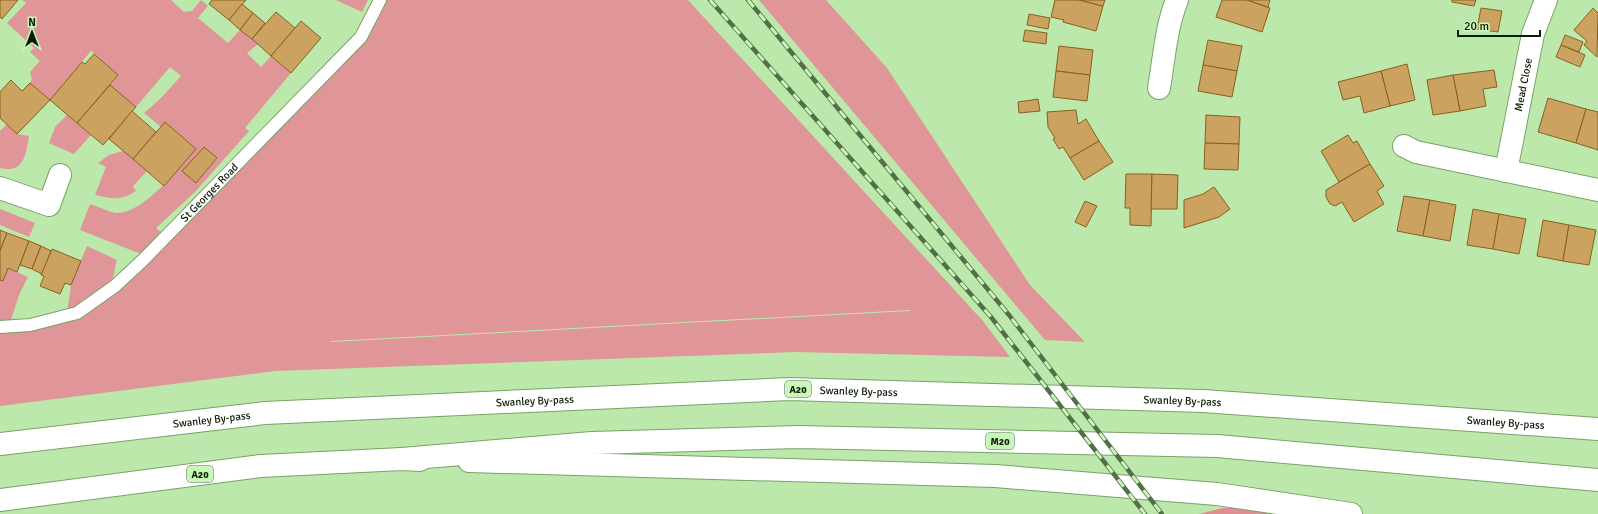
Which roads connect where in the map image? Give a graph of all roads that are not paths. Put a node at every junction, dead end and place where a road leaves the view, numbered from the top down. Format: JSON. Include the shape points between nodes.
{"nodes":[{"id":1,"x":380,"y":0,"type":"edge"},
{"id":2,"x":1178,"y":0,"type":"edge"},
{"id":3,"x":1546,"y":0,"type":"edge"},
{"id":4,"x":1159,"y":88,"type":"dead end"},
{"id":5,"x":1404,"y":146,"type":"dead end"},
{"id":6,"x":1506,"y":171,"type":"junction"},
{"id":7,"x":60,"y":175,"type":"dead end"},
{"id":8,"x":0,"y":188,"type":"edge"},
{"id":9,"x":1598,"y":190,"type":"edge"},
{"id":10,"x":0,"y":327,"type":"edge"},
{"id":11,"x":1598,"y":429,"type":"edge"},
{"id":12,"x":0,"y":444,"type":"edge"},
{"id":13,"x":402,"y":459,"type":"junction"},
{"id":14,"x":1598,"y":480,"type":"edge"},
{"id":15,"x":0,"y":500,"type":"edge"},
{"id":16,"x":1351,"y":514,"type":"edge"}],
"edges":[{"from":1,"to":10,"type":"lane","name":"St Georges Road","via":[[361,37],[115,286],[78,313],[30,325]]},
{"from":2,"to":4,"type":"main road"},
{"from":3,"to":6,"type":"main road","name":"Mead Close","via":[[1533,34]]},
{"from":5,"to":6,"type":"main road","via":[[1416,152]]},
{"from":6,"to":9,"type":"main road"},
{"from":7,"to":8,"type":"main road","via":[[49,205]]},
{"from":11,"to":12,"type":"main road","name":"Swanley By-pass","number":"A20","via":[[1202,402],[789,389],[264,413]]},
{"from":13,"to":14,"type":"main road","number":"M20","via":[[592,443],[798,437],[1217,446]]},
{"from":13,"to":15,"type":"main road","number":"A20","via":[[261,466]]},
{"from":13,"to":16,"type":"main road","number":"A20","via":[[995,476],[1217,494]]}]}
